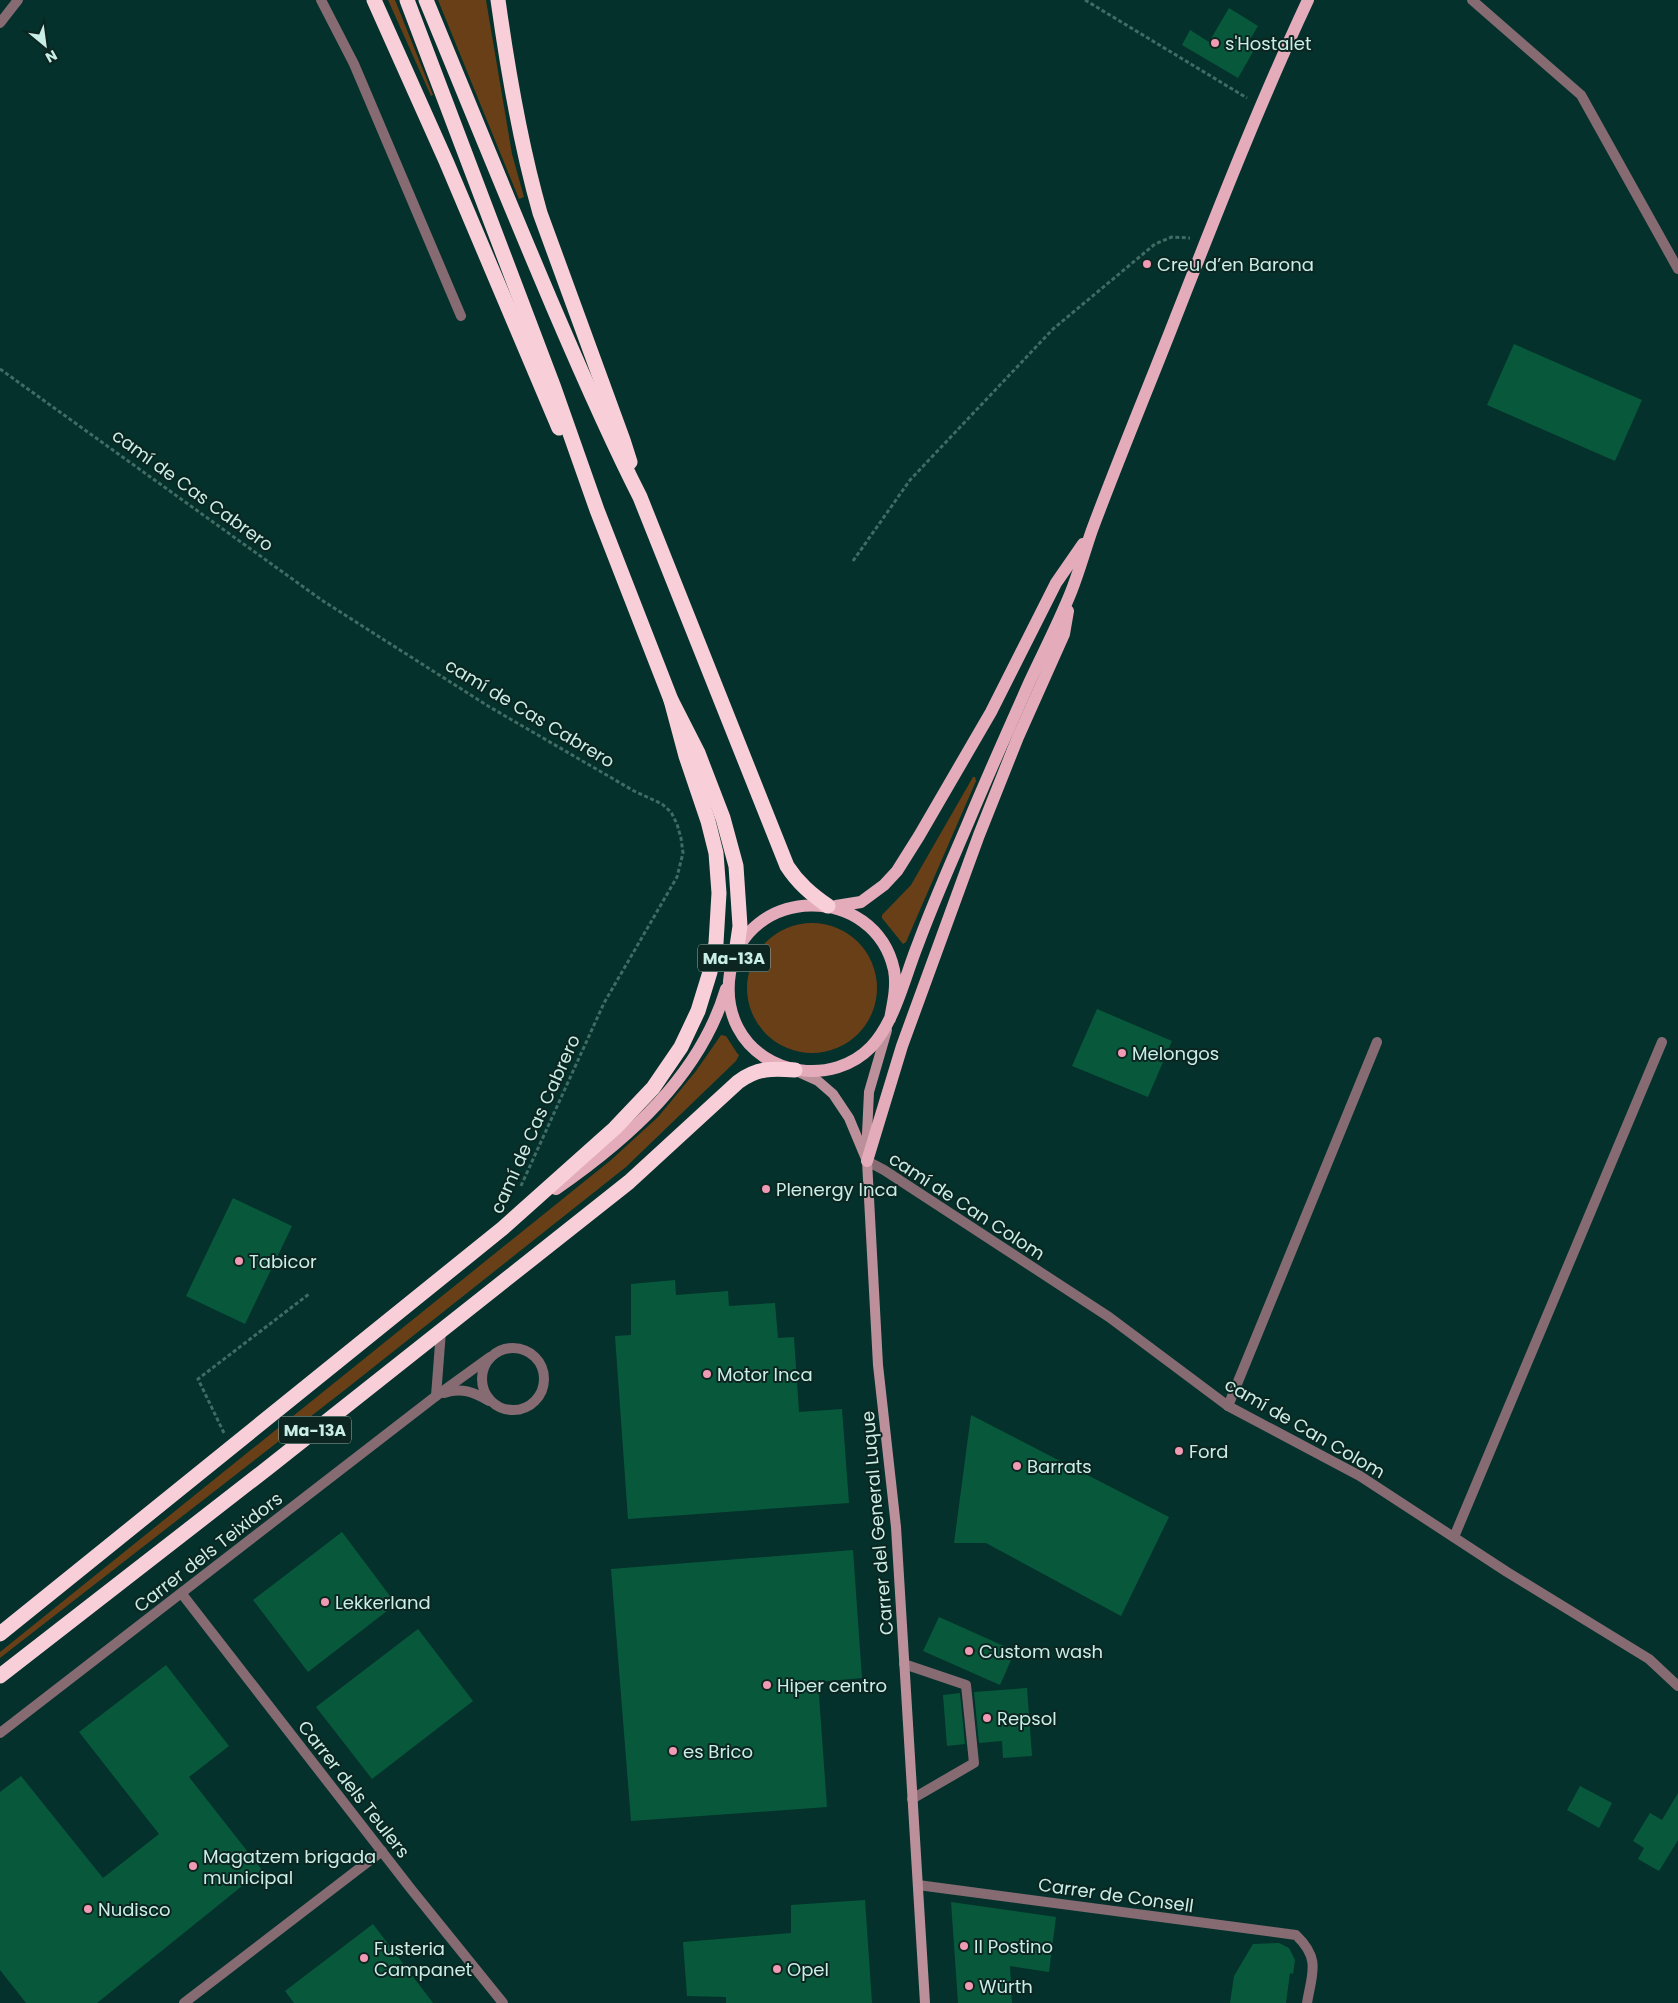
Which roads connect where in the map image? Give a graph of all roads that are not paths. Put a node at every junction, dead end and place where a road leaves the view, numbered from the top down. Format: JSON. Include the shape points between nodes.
{"nodes":[{"id":1,"x":18,"y":0,"type":"edge"},
{"id":2,"x":321,"y":0,"type":"edge"},
{"id":3,"x":374,"y":0,"type":"edge"},
{"id":4,"x":408,"y":0,"type":"edge"},
{"id":5,"x":426,"y":0,"type":"edge"},
{"id":6,"x":498,"y":0,"type":"edge"},
{"id":7,"x":1308,"y":0,"type":"edge"},
{"id":8,"x":1472,"y":0,"type":"edge"},
{"id":9,"x":0,"y":23,"type":"edge"},
{"id":10,"x":1678,"y":268,"type":"edge"},
{"id":11,"x":461,"y":316,"type":"dead end"},
{"id":12,"x":640,"y":497,"type":"junction"},
{"id":13,"x":596,"y":510,"type":"junction"},
{"id":14,"x":1092,"y":532,"type":"junction"},
{"id":15,"x":1072,"y":592,"type":"junction"},
{"id":16,"x":671,"y":700,"type":"junction"},
{"id":17,"x":828,"y":906,"type":"junction"},
{"id":18,"x":736,"y":953,"type":"junction"},
{"id":19,"x":729,"y":977,"type":"junction"},
{"id":20,"x":890,"y":1019,"type":"junction"},
{"id":21,"x":1377,"y":1042,"type":"dead end"},
{"id":22,"x":1662,"y":1042,"type":"dead end"},
{"id":23,"x":796,"y":1070,"type":"junction"},
{"id":24,"x":866,"y":1161,"type":"junction"},
{"id":25,"x":521,"y":1213,"type":"junction"},
{"id":26,"x":440,"y":1331,"type":"junction"},
{"id":27,"x":490,"y":1357,"type":"junction"},
{"id":28,"x":436,"y":1396,"type":"junction"},
{"id":29,"x":492,"y":1403,"type":"junction"},
{"id":30,"x":1228,"y":1406,"type":"junction"},
{"id":31,"x":1454,"y":1537,"type":"junction"},
{"id":32,"x":182,"y":1594,"type":"junction"},
{"id":33,"x":0,"y":1634,"type":"edge"},
{"id":34,"x":904,"y":1664,"type":"junction"},
{"id":35,"x":0,"y":1676,"type":"edge"},
{"id":36,"x":1678,"y":1686,"type":"edge"},
{"id":37,"x":0,"y":1733,"type":"edge"},
{"id":38,"x":912,"y":1799,"type":"junction"},
{"id":39,"x":382,"y":1851,"type":"junction"},
{"id":40,"x":918,"y":1885,"type":"junction"},
{"id":41,"x":184,"y":2003,"type":"edge"},
{"id":42,"x":503,"y":2003,"type":"edge"},
{"id":43,"x":925,"y":2003,"type":"edge"},
{"id":44,"x":1307,"y":2003,"type":"edge"}],
"edges":[{"from":1,"to":9,"type":"street"},
{"from":2,"to":11,"type":"street","via":[[354,64]]},
{"from":3,"to":13,"type":"highway"},
{"from":4,"to":13,"type":"highway","via":[[554,388]]},
{"from":5,"to":12,"type":"highway","via":[[514,216],[612,442]]},
{"from":6,"to":12,"type":"highway","via":[[514,105],[532,186],[624,440]]},
{"from":7,"to":14,"type":"main road","number":"Ma-13A","via":[[1260,106]]},
{"from":8,"to":10,"type":"street","via":[[1580,95]]},
{"from":12,"to":17,"type":"highway","via":[[787,866],[807,891]]},
{"from":13,"to":16,"type":"highway"},
{"from":14,"to":15,"type":"main road","number":"Ma-13A"},
{"from":14,"to":17,"type":"main road","number":"Ma-13A","via":[[1056,583],[991,712],[897,872],[861,902]]},
{"from":15,"to":20,"type":"main road","number":"Ma-13A","via":[[976,804]]},
{"from":15,"to":24,"type":"main road","via":[[1064,634],[979,835],[902,1046]]},
{"from":16,"to":18,"type":"highway","via":[[698,753],[732,850],[740,911]]},
{"from":16,"to":25,"type":"highway","via":[[716,853],[719,892],[716,942],[710,972],[698,1012],[682,1046],[653,1088],[615,1128]]},
{"from":17,"to":18,"type":"main road","number":"Ma-13A","via":[[802,905],[778,912],[757,925]]},
{"from":17,"to":20,"type":"main road","number":"Ma-13A","via":[[859,919],[884,945],[895,981]]},
{"from":18,"to":19,"type":"main road","number":"Ma-13A"},
{"from":19,"to":23,"type":"main road","number":"Ma-13A","via":[[730,1005],[740,1032],[764,1057]]},
{"from":19,"to":25,"type":"main road","number":"Ma-13A","via":[[715,1017],[696,1051],[653,1109],[597,1158]]},
{"from":20,"to":23,"type":"main road","number":"Ma-13A","via":[[869,1049],[851,1062],[818,1072]]},
{"from":20,"to":24,"type":"main road","via":[[869,1092]]},
{"from":21,"to":30,"type":"street"},
{"from":22,"to":31,"type":"street"},
{"from":23,"to":24,"type":"main road","name":"Carrer del General Luque","via":[[818,1081],[833,1094],[849,1118]]},
{"from":23,"to":26,"type":"highway","number":"Ma-13A","via":[[765,1068],[748,1074],[629,1182]]},
{"from":24,"to":30,"type":"street","name":"camí de Can Colom","via":[[1109,1317]]},
{"from":24,"to":34,"type":"main road","name":"Carrer del General Luque","via":[[872,1287],[896,1526]]},
{"from":25,"to":33,"type":"highway","number":"Ma-13A"},
{"from":26,"to":28,"type":"street"},
{"from":26,"to":35,"type":"highway","number":"Ma-13A"},
{"from":27,"to":28,"type":"street","name":"Carrer dels Teixidors"},
{"from":27,"to":29,"type":"street","via":[[482,1375],[482,1385]]},
{"from":27,"to":29,"type":"street","via":[[509,1347],[530,1351],[538,1358],[545,1378],[544,1389],[530,1406],[511,1410]]},
{"from":28,"to":29,"type":"street","via":[[469,1391]]},
{"from":28,"to":32,"type":"street","name":"Carrer dels Teixidors"},
{"from":30,"to":31,"type":"street","name":"camí de Can Colom","via":[[1360,1476]]},
{"from":31,"to":36,"type":"street","name":"camí de Can Colom","via":[[1649,1659]]},
{"from":32,"to":37,"type":"street","name":"Carrer dels Teixidors"},
{"from":32,"to":39,"type":"street","name":"Carrer dels Teulers"},
{"from":34,"to":38,"type":"main road","name":"Carrer del General Luque"},
{"from":34,"to":38,"type":"street","via":[[966,1685],[974,1763]]},
{"from":38,"to":40,"type":"main road","name":"Carrer del General Luque"},
{"from":39,"to":41,"type":"street"},
{"from":39,"to":42,"type":"street","name":"Carrer dels Teulers"},
{"from":40,"to":43,"type":"main road","name":"Carrer del General Luque"},
{"from":40,"to":44,"type":"street","name":"Carrer de Consell","via":[[1296,1935],[1306,1944],[1314,1961]]}]}
